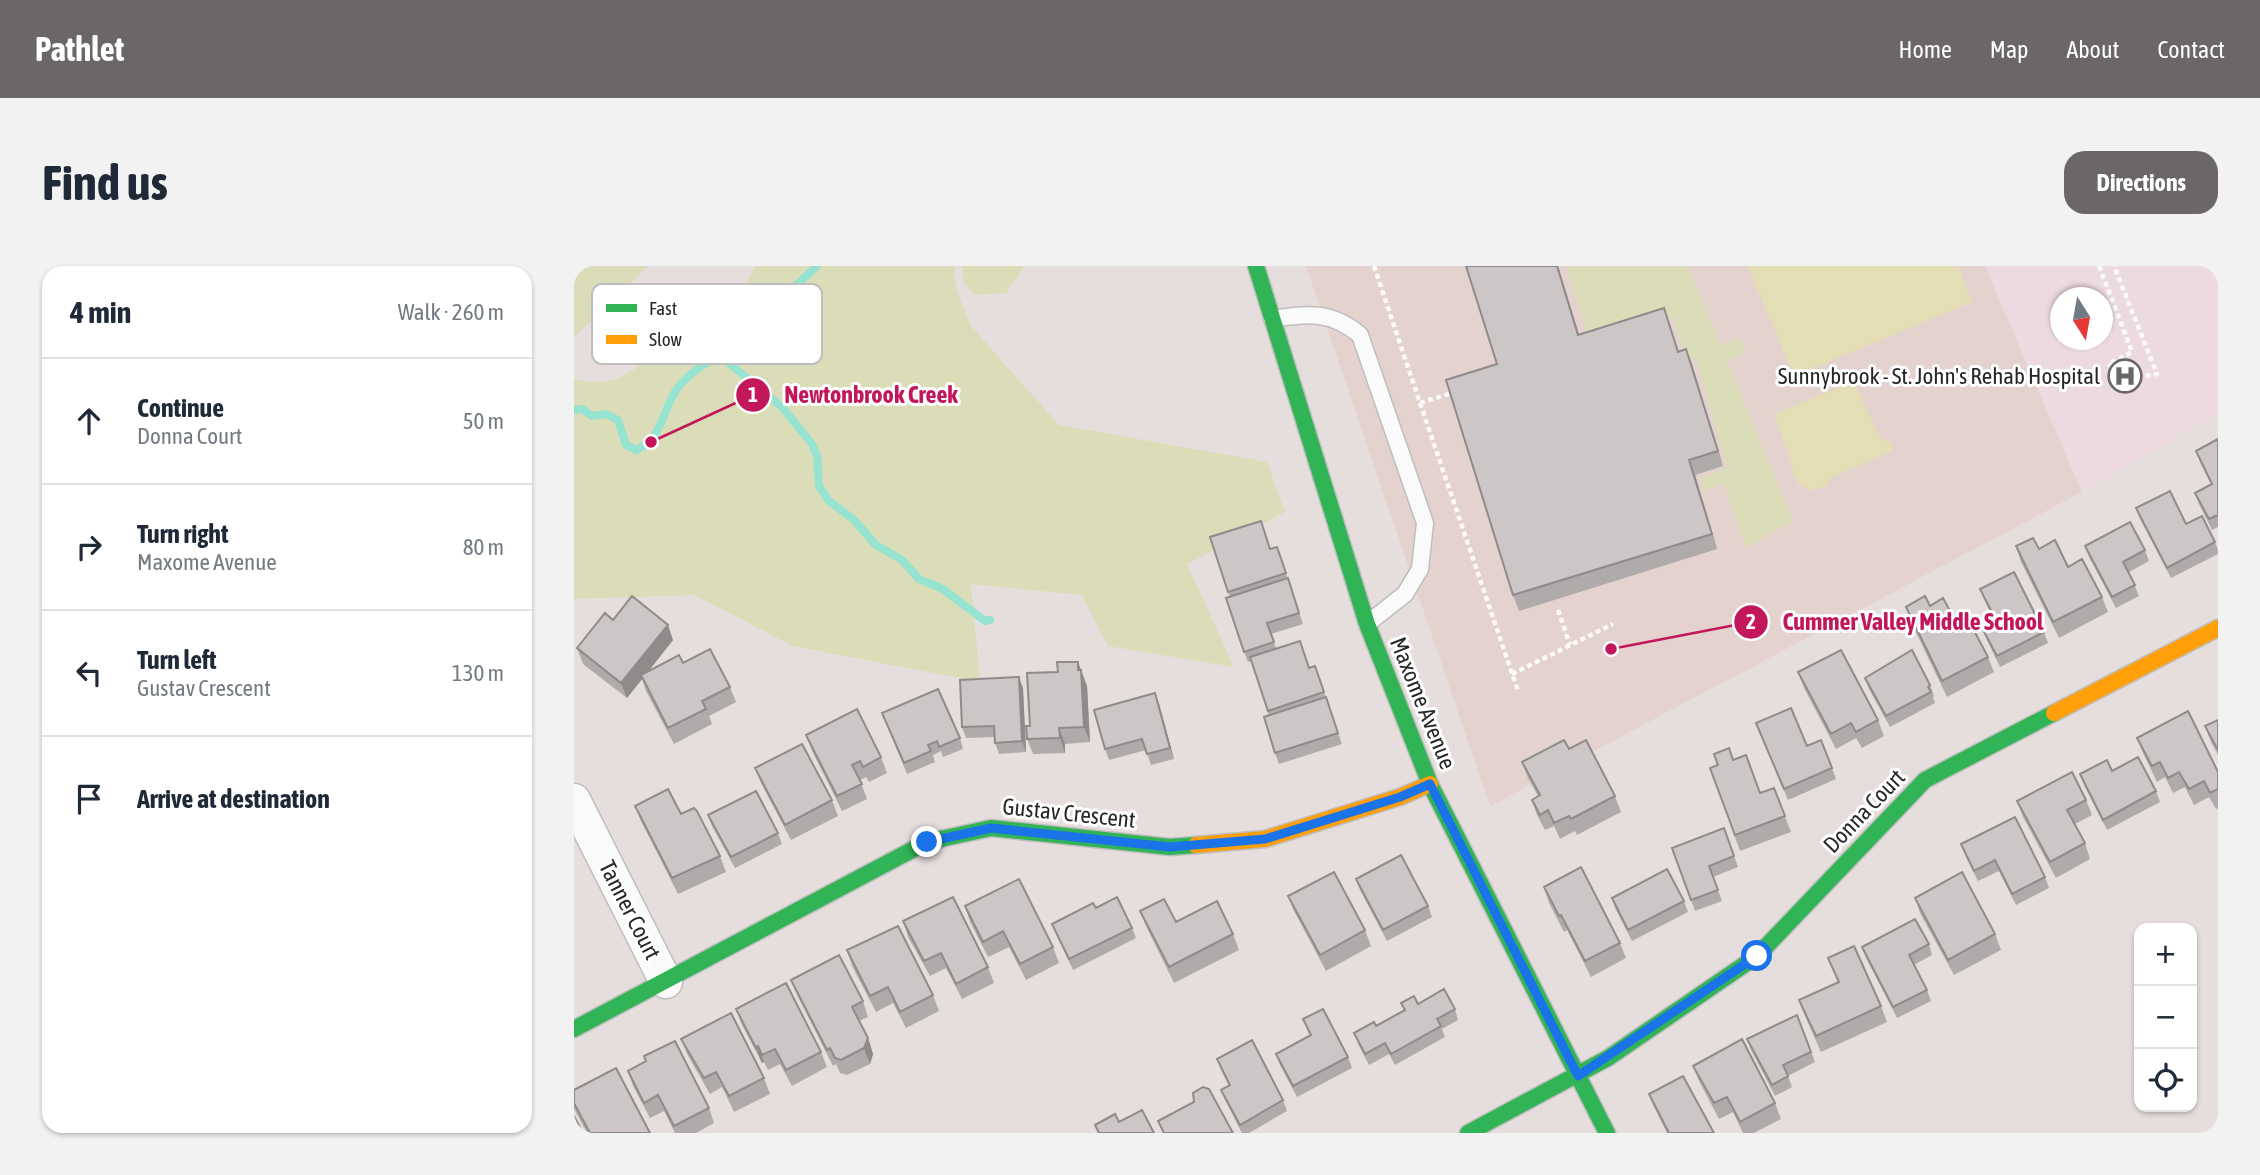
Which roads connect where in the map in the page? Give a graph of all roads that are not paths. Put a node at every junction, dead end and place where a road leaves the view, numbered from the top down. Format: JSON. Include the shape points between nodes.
{"nodes":[{"id":1,"x":1256,"y":266,"type":"edge"},
{"id":2,"x":1272,"y":319,"type":"junction"},
{"id":3,"x":1367,"y":624,"type":"junction"},
{"id":4,"x":2218,"y":628,"type":"edge"},
{"id":5,"x":1430,"y":784,"type":"junction"},
{"id":6,"x":574,"y":800,"type":"edge"},
{"id":7,"x":666,"y":982,"type":"junction"},
{"id":8,"x":574,"y":1029,"type":"edge"},
{"id":9,"x":1578,"y":1076,"type":"junction"},
{"id":10,"x":1468,"y":1133,"type":"edge"},
{"id":11,"x":1607,"y":1133,"type":"edge"}],
"edges":[{"from":1,"to":2,"type":"street","name":"Maxome Avenue"},
{"from":2,"to":3,"type":"street","name":"Maxome Avenue"},
{"from":2,"to":3,"type":"lane","via":[[1308,313],[1347,324],[1360,335],[1425,523],[1420,569],[1405,594]]},
{"from":3,"to":5,"type":"street","name":"Maxome Avenue"},
{"from":4,"to":9,"type":"street","name":"Donna Court","via":[[1925,780],[1757,956]]},
{"from":5,"to":7,"type":"street","name":"Gustav Crescent","via":[[1265,839],[1170,847],[991,828],[927,842]]},
{"from":5,"to":9,"type":"street","name":"Maxome Avenue"},
{"from":6,"to":7,"type":"street","name":"Tanner Court"},
{"from":7,"to":8,"type":"street","name":"Gustav Crescent"},
{"from":9,"to":10,"type":"street","name":"Donna Court"},
{"from":9,"to":11,"type":"street","name":"Maxome Avenue"}]}
